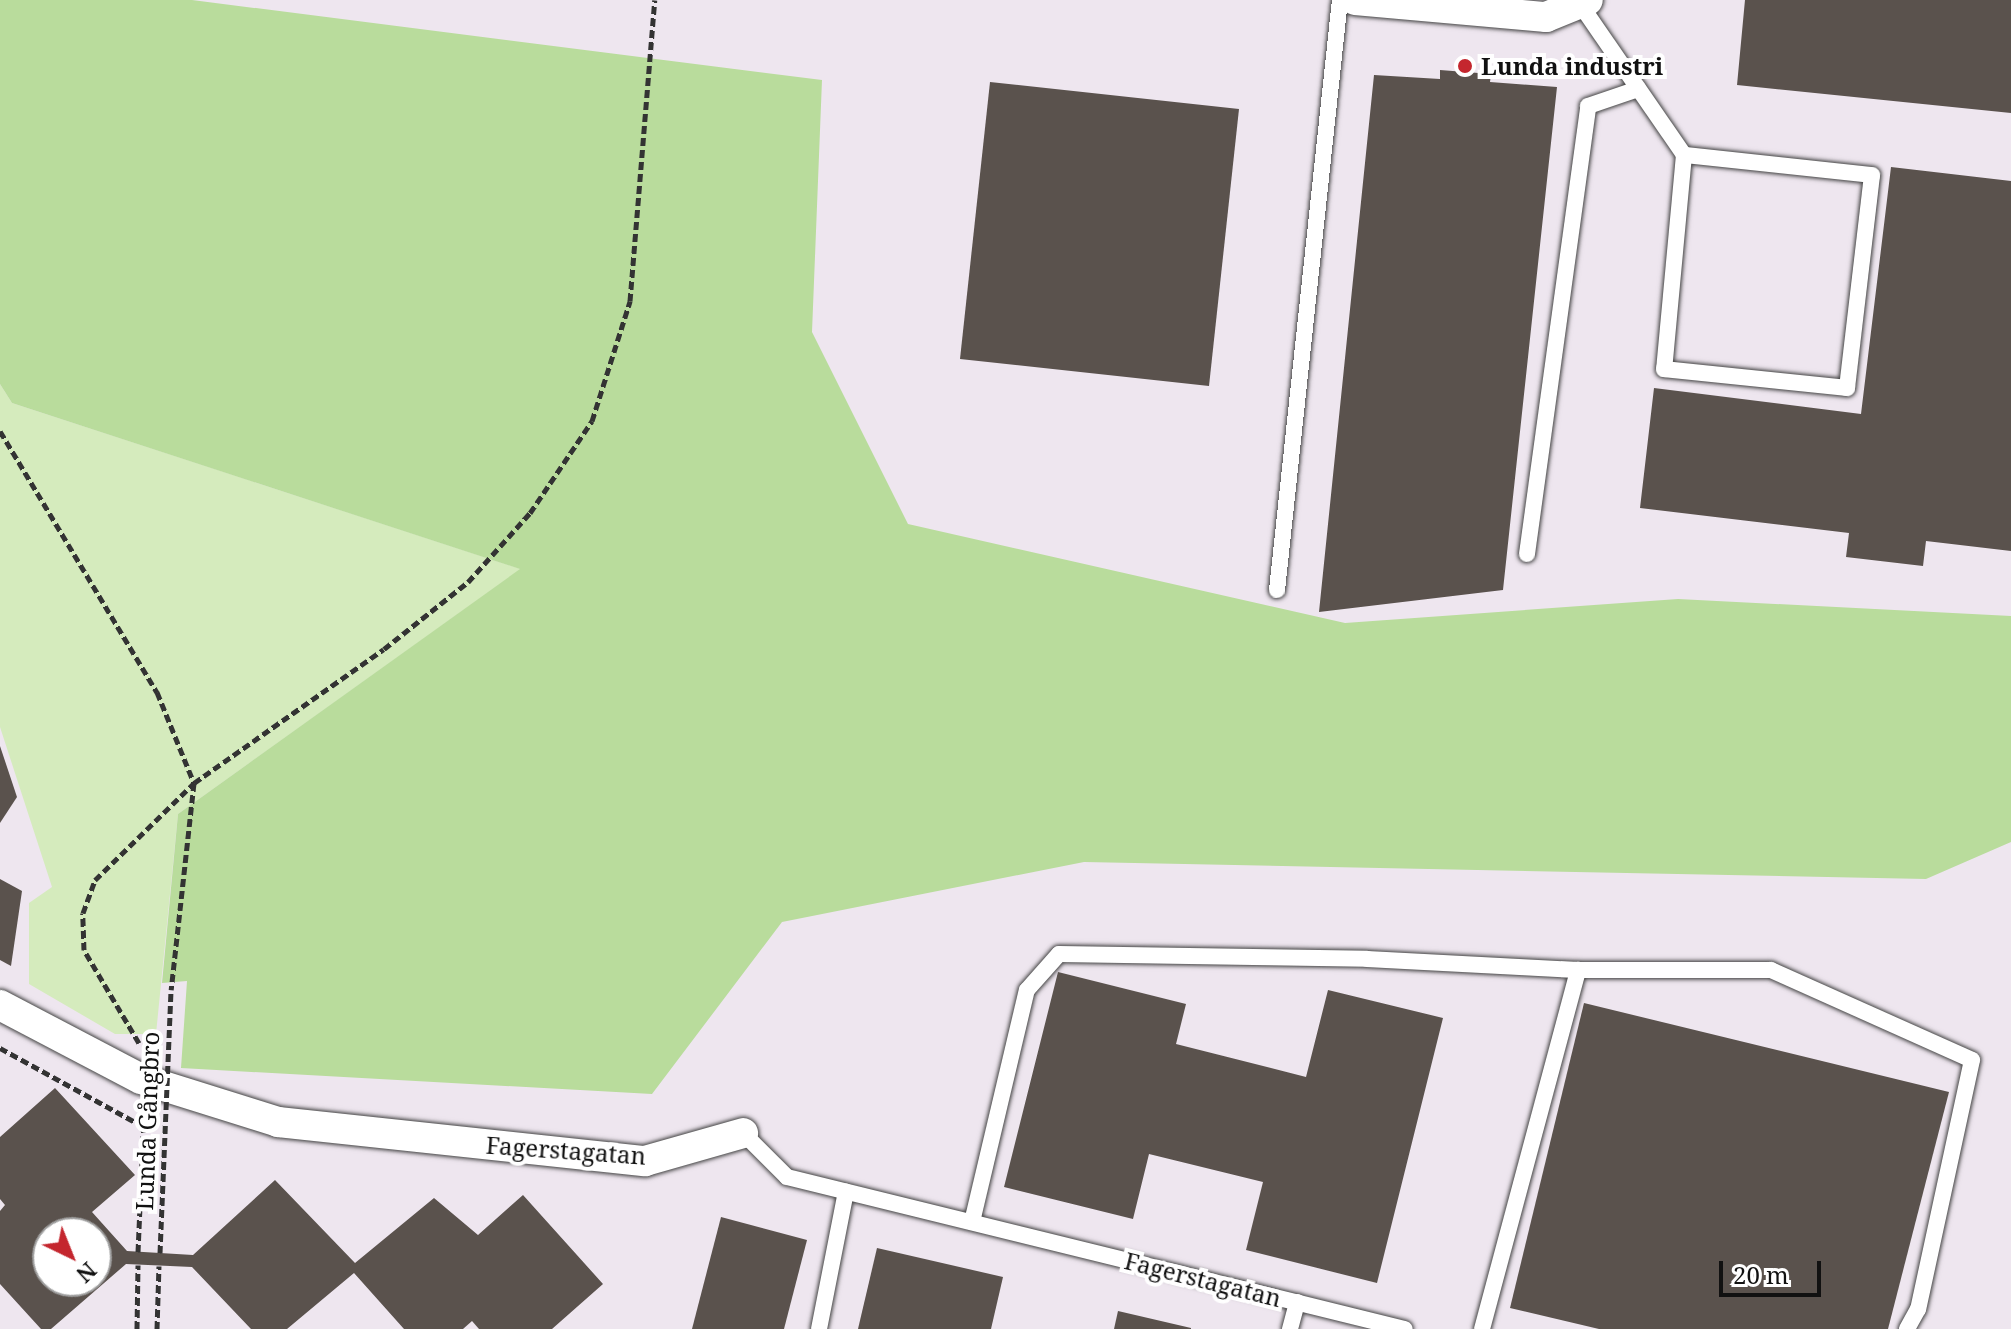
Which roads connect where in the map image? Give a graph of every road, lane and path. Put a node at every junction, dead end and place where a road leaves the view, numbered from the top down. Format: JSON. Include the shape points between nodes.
{"nodes":[{"id":1,"x":655,"y":0,"type":"edge"},
{"id":2,"x":1340,"y":0,"type":"edge"},
{"id":3,"x":1355,"y":0,"type":"edge"},
{"id":4,"x":1584,"y":2,"type":"edge"},
{"id":5,"x":1638,"y":89,"type":"junction"},
{"id":6,"x":1684,"y":155,"type":"junction"},
{"id":7,"x":0,"y":431,"type":"edge"},
{"id":8,"x":1527,"y":554,"type":"dead end"},
{"id":9,"x":1277,"y":590,"type":"dead end"},
{"id":10,"x":194,"y":783,"type":"junction"},
{"id":11,"x":1578,"y":970,"type":"junction"},
{"id":12,"x":0,"y":1005,"type":"edge"},
{"id":13,"x":0,"y":1048,"type":"edge"},
{"id":14,"x":141,"y":1079,"type":"junction"},
{"id":15,"x":146,"y":1128,"type":"junction"},
{"id":16,"x":743,"y":1133,"type":"joint"},
{"id":17,"x":846,"y":1192,"type":"junction"},
{"id":18,"x":972,"y":1222,"type":"junction"},
{"id":19,"x":138,"y":1252,"type":"dead end"},
{"id":20,"x":160,"y":1253,"type":"dead end"},
{"id":21,"x":138,"y":1265,"type":"dead end"},
{"id":22,"x":159,"y":1266,"type":"dead end"},
{"id":23,"x":1297,"y":1302,"type":"junction"},
{"id":24,"x":137,"y":1329,"type":"edge"},
{"id":25,"x":157,"y":1329,"type":"edge"},
{"id":26,"x":819,"y":1329,"type":"edge"},
{"id":27,"x":1290,"y":1329,"type":"edge"},
{"id":28,"x":1405,"y":1329,"type":"edge"},
{"id":29,"x":1482,"y":1329,"type":"edge"},
{"id":30,"x":1907,"y":1329,"type":"edge"}],
"edges":[{"from":1,"to":10,"type":"path","via":[[630,301],[592,421],[530,513],[468,582],[384,649]]},
{"from":2,"to":9,"type":"lane"},
{"from":3,"to":4,"type":"street","via":[[1546,17]]},
{"from":4,"to":5,"type":"lane"},
{"from":5,"to":6,"type":"lane"},
{"from":5,"to":8,"type":"lane","via":[[1588,106]]},
{"from":6,"to":6,"type":"lane","via":[[1664,369],[1847,388],[1872,175]]},
{"from":7,"to":10,"type":"path","via":[[157,692]]},
{"from":10,"to":14,"type":"path","via":[[95,880],[83,913],[84,950],[139,1037]]},
{"from":10,"to":20,"type":"path","name":"Lunda Gångbro","bridge":true,"via":[[171,990]]},
{"from":11,"to":18,"type":"lane","via":[[1367,959],[1059,954],[1027,990]]},
{"from":11,"to":29,"type":"lane"},
{"from":11,"to":30,"type":"lane","via":[[1771,970],[1972,1060],[1918,1309]]},
{"from":12,"to":14,"type":"street","name":"Fagerstagatan"},
{"from":13,"to":15,"type":"path"},
{"from":14,"to":15,"type":"path"},
{"from":14,"to":16,"type":"street","name":"Fagerstagatan","via":[[278,1122],[645,1161]]},
{"from":15,"to":19,"type":"path"},
{"from":16,"to":17,"type":"lane","name":"Fagerstagatan","via":[[787,1177]]},
{"from":17,"to":18,"type":"lane","name":"Fagerstagatan"},
{"from":17,"to":26,"type":"lane"},
{"from":18,"to":23,"type":"lane","name":"Fagerstagatan"},
{"from":21,"to":24,"type":"path"},
{"from":22,"to":25,"type":"path"},
{"from":23,"to":27,"type":"lane"},
{"from":23,"to":28,"type":"lane","name":"Fagerstagatan"}]}
